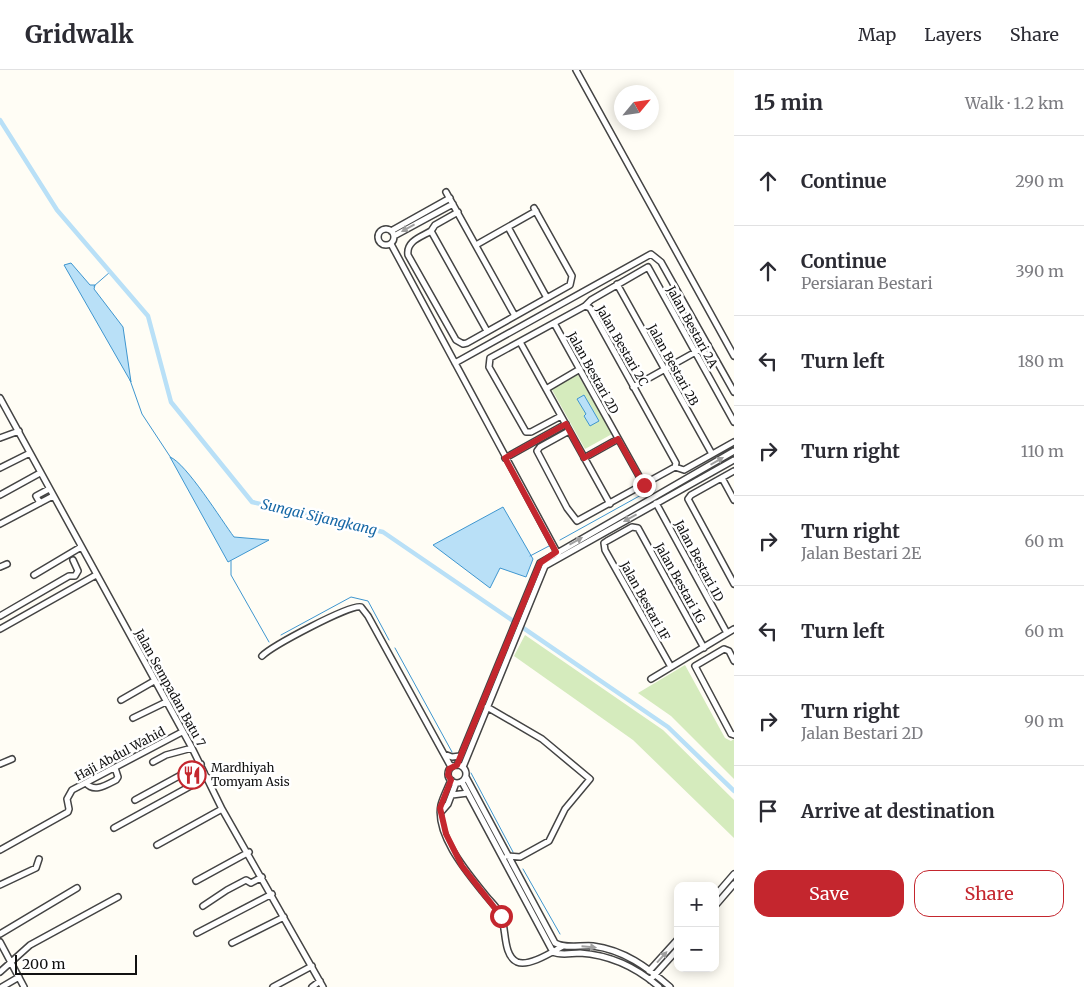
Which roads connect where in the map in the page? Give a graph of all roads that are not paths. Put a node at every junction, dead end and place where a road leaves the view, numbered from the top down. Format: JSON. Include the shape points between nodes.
{"nodes":[{"id":1,"x":576,"y":70,"type":"edge"},
{"id":2,"x":446,"y":192,"type":"dead end"},
{"id":3,"x":451,"y":201,"type":"junction"},
{"id":4,"x":458,"y":212,"type":"junction"},
{"id":5,"x":508,"y":227,"type":"junction"},
{"id":6,"x":431,"y":230,"type":"junction"},
{"id":7,"x":391,"y":231,"type":"junction"},
{"id":8,"x":394,"y":236,"type":"junction"},
{"id":9,"x":391,"y":244,"type":"junction"},
{"id":10,"x":476,"y":245,"type":"junction"},
{"id":11,"x":617,"y":284,"type":"junction"},
{"id":12,"x":547,"y":298,"type":"junction"},
{"id":13,"x":585,"y":306,"type":"junction"},
{"id":14,"x":515,"y":316,"type":"junction"},
{"id":15,"x":554,"y":323,"type":"junction"},
{"id":16,"x":487,"y":331,"type":"junction"},
{"id":17,"x":520,"y":342,"type":"junction"},
{"id":18,"x":708,"y":345,"type":"junction"},
{"id":19,"x":695,"y":352,"type":"junction"},
{"id":20,"x":734,"y":356,"type":"edge"},
{"id":21,"x":456,"y":363,"type":"junction"},
{"id":22,"x":580,"y":369,"type":"junction"},
{"id":23,"x":664,"y":369,"type":"junction"},
{"id":24,"x":634,"y":386,"type":"junction"},
{"id":25,"x":546,"y":389,"type":"junction"},
{"id":26,"x":734,"y":392,"type":"edge"},
{"id":27,"x":0,"y":398,"type":"edge"},
{"id":28,"x":7,"y":410,"type":"junction"},
{"id":29,"x":0,"y":414,"type":"edge"},
{"id":30,"x":561,"y":416,"type":"junction"},
{"id":31,"x":734,"y":422,"type":"edge"},
{"id":32,"x":566,"y":424,"type":"junction"},
{"id":33,"x":18,"y":431,"type":"junction"},
{"id":34,"x":569,"y":431,"type":"junction"},
{"id":35,"x":0,"y":438,"type":"edge"},
{"id":36,"x":618,"y":439,"type":"junction"},
{"id":37,"x":734,"y":442,"type":"edge"},
{"id":38,"x":734,"y":452,"type":"edge"},
{"id":39,"x":30,"y":453,"type":"junction"},
{"id":40,"x":712,"y":454,"type":"junction"},
{"id":41,"x":505,"y":458,"type":"junction"},
{"id":42,"x":584,"y":458,"type":"junction"},
{"id":43,"x":734,"y":460,"type":"edge"},
{"id":44,"x":675,"y":467,"type":"junction"},
{"id":45,"x":0,"y":468,"type":"edge"},
{"id":46,"x":734,"y":471,"type":"edge"},
{"id":47,"x":40,"y":473,"type":"junction"},
{"id":48,"x":722,"y":478,"type":"junction"},
{"id":49,"x":644,"y":485,"type":"junction"},
{"id":50,"x":49,"y":489,"type":"junction"},
{"id":51,"x":0,"y":495,"type":"edge"},
{"id":52,"x":53,"y":496,"type":"junction"},
{"id":53,"x":654,"y":498,"type":"junction"},
{"id":54,"x":734,"y":500,"type":"edge"},
{"id":55,"x":40,"y":503,"type":"junction"},
{"id":56,"x":610,"y":504,"type":"junction"},
{"id":57,"x":657,"y":504,"type":"junction"},
{"id":58,"x":0,"y":524,"type":"edge"},
{"id":59,"x":638,"y":528,"type":"joint"},
{"id":60,"x":81,"y":547,"type":"junction"},
{"id":61,"x":556,"y":552,"type":"junction"},
{"id":62,"x":560,"y":557,"type":"junction"},
{"id":63,"x":73,"y":560,"type":"dead end"},
{"id":64,"x":7,"y":564,"type":"dead end"},
{"id":65,"x":0,"y":567,"type":"edge"},
{"id":66,"x":34,"y":575,"type":"dead end"},
{"id":67,"x":96,"y":575,"type":"junction"},
{"id":68,"x":734,"y":584,"type":"edge"},
{"id":69,"x":29,"y":598,"type":"junction"},
{"id":70,"x":36,"y":608,"type":"junction"},
{"id":71,"x":0,"y":616,"type":"edge"},
{"id":72,"x":520,"y":619,"type":"junction"},
{"id":73,"x":0,"y":629,"type":"edge"},
{"id":74,"x":734,"y":629,"type":"edge"},
{"id":75,"x":514,"y":632,"type":"junction"},
{"id":76,"x":727,"y":633,"type":"junction"},
{"id":77,"x":704,"y":648,"type":"junction"},
{"id":78,"x":262,"y":656,"type":"dead end"},
{"id":79,"x":734,"y":660,"type":"edge"},
{"id":80,"x":671,"y":667,"type":"junction"},
{"id":81,"x":651,"y":679,"type":"dead end"},
{"id":82,"x":154,"y":681,"type":"junction"},
{"id":83,"x":121,"y":700,"type":"dead end"},
{"id":84,"x":166,"y":702,"type":"junction"},
{"id":85,"x":487,"y":708,"type":"junction"},
{"id":86,"x":133,"y":718,"type":"dead end"},
{"id":87,"x":182,"y":732,"type":"junction"},
{"id":88,"x":734,"y":735,"type":"edge"},
{"id":89,"x":192,"y":748,"type":"junction"},
{"id":90,"x":444,"y":754,"type":"junction"},
{"id":91,"x":460,"y":756,"type":"junction"},
{"id":92,"x":12,"y":759,"type":"dead end"},
{"id":93,"x":153,"y":762,"type":"dead end"},
{"id":94,"x":0,"y":764,"type":"edge"},
{"id":95,"x":200,"y":764,"type":"junction"},
{"id":96,"x":454,"y":766,"type":"junction"},
{"id":97,"x":464,"y":767,"type":"junction"},
{"id":98,"x":115,"y":768,"type":"junction"},
{"id":99,"x":207,"y":777,"type":"junction"},
{"id":100,"x":459,"y":780,"type":"junction"},
{"id":101,"x":86,"y":783,"type":"junction"},
{"id":102,"x":468,"y":793,"type":"junction"},
{"id":103,"x":452,"y":795,"type":"junction"},
{"id":104,"x":135,"y":800,"type":"dead end"},
{"id":105,"x":222,"y":809,"type":"junction"},
{"id":106,"x":441,"y":812,"type":"junction"},
{"id":107,"x":114,"y":828,"type":"dead end"},
{"id":108,"x":157,"y":845,"type":"dead end"},
{"id":109,"x":0,"y":850,"type":"edge"},
{"id":110,"x":249,"y":852,"type":"junction"},
{"id":111,"x":507,"y":856,"type":"junction"},
{"id":112,"x":520,"y":856,"type":"junction"},
{"id":113,"x":39,"y":859,"type":"dead end"},
{"id":114,"x":514,"y":869,"type":"junction"},
{"id":115,"x":734,"y":874,"type":"edge"},
{"id":116,"x":262,"y":877,"type":"junction"},
{"id":117,"x":196,"y":881,"type":"dead end"},
{"id":118,"x":734,"y":884,"type":"edge"},
{"id":119,"x":0,"y":885,"type":"edge"},
{"id":120,"x":77,"y":888,"type":"dead end"},
{"id":121,"x":719,"y":891,"type":"edge"},
{"id":122,"x":272,"y":894,"type":"junction"},
{"id":123,"x":118,"y":897,"type":"dead end"},
{"id":124,"x":719,"y":901,"type":"edge"},
{"id":125,"x":203,"y":906,"type":"dead end"},
{"id":126,"x":284,"y":917,"type":"junction"},
{"id":127,"x":197,"y":933,"type":"dead end"},
{"id":128,"x":0,"y":934,"type":"edge"},
{"id":129,"x":0,"y":942,"type":"edge"},
{"id":130,"x":232,"y":943,"type":"dead end"},
{"id":131,"x":674,"y":944,"type":"edge"},
{"id":132,"x":563,"y":946,"type":"junction"},
{"id":133,"x":553,"y":952,"type":"junction"},
{"id":134,"x":674,"y":953,"type":"edge"},
{"id":135,"x":11,"y":960,"type":"junction"},
{"id":136,"x":312,"y":966,"type":"junction"},
{"id":137,"x":0,"y":972,"type":"edge"},
{"id":138,"x":653,"y":972,"type":"junction"},
{"id":139,"x":19,"y":977,"type":"junction"},
{"id":140,"x":648,"y":978,"type":"junction"},
{"id":141,"x":320,"y":981,"type":"junction"},
{"id":142,"x":2,"y":987,"type":"edge"},
{"id":143,"x":24,"y":987,"type":"edge"},
{"id":144,"x":273,"y":987,"type":"edge"},
{"id":145,"x":312,"y":987,"type":"edge"},
{"id":146,"x":323,"y":987,"type":"edge"},
{"id":147,"x":659,"y":987,"type":"edge"},
{"id":148,"x":670,"y":987,"type":"edge"}],
"edges":[{"from":1,"to":20,"type":"street"},
{"from":2,"to":3,"type":"street"},
{"from":3,"to":4,"type":"street"},
{"from":3,"to":7,"type":"street"},
{"from":3,"to":8,"type":"street","one_way":true},
{"from":4,"to":6,"type":"street"},
{"from":4,"to":10,"type":"street"},
{"from":5,"to":10,"type":"street"},
{"from":5,"to":12,"type":"street"},
{"from":5,"to":12,"type":"street","via":[[535,209],[572,276],[570,285]]},
{"from":6,"to":16,"type":"street"},
{"from":6,"to":16,"type":"street","via":[[411,242],[408,255],[456,340],[467,343]]},
{"from":7,"to":8,"type":"street"},
{"from":7,"to":9,"type":"street","via":[[384,229],[377,237],[384,245]]},
{"from":8,"to":9,"type":"street"},
{"from":9,"to":21,"type":"street"},
{"from":10,"to":14,"type":"street"},
{"from":11,"to":13,"type":"street"},
{"from":11,"to":19,"type":"street","name":"Jalan Bestari 2A","via":[[648,267]]},
{"from":11,"to":23,"type":"street","name":"Jalan Bestari 2B"},
{"from":12,"to":14,"type":"street"},
{"from":13,"to":15,"type":"street","name":"Jalan Bestari 2C"},
{"from":13,"to":24,"type":"street","name":"Jalan Bestari 2C","via":[[590,308]]},
{"from":14,"to":16,"type":"street"},
{"from":15,"to":17,"type":"street","name":"Jalan Bestari 2C"},
{"from":15,"to":22,"type":"street","name":"Jalan Bestari 2D"},
{"from":17,"to":25,"type":"street"},
{"from":17,"to":30,"type":"street","name":"Jalan Bestari 2C","via":[[490,358],[489,367],[526,432]]},
{"from":18,"to":19,"type":"street"},
{"from":18,"to":21,"type":"street","via":[[661,262],[651,254]]},
{"from":18,"to":26,"type":"street"},
{"from":19,"to":23,"type":"street"},
{"from":19,"to":31,"type":"street","name":"Jalan Bestari 2A"},
{"from":21,"to":41,"type":"street"},
{"from":22,"to":25,"type":"street"},
{"from":22,"to":36,"type":"street","name":"Jalan Bestari 2D"},
{"from":23,"to":24,"type":"street"},
{"from":23,"to":40,"type":"street","name":"Jalan Bestari 2B"},
{"from":24,"to":44,"type":"street","name":"Jalan Bestari 2C","via":[[676,463]]},
{"from":25,"to":30,"type":"street"},
{"from":27,"to":28,"type":"street","name":"Jalan Sempadan Batu 7"},
{"from":28,"to":29,"type":"street"},
{"from":28,"to":33,"type":"street","name":"Jalan Sempadan Batu 7"},
{"from":30,"to":32,"type":"street"},
{"from":32,"to":34,"type":"street"},
{"from":32,"to":41,"type":"street"},
{"from":33,"to":35,"type":"street"},
{"from":33,"to":39,"type":"street","name":"Jalan Sempadan Batu 7"},
{"from":34,"to":42,"type":"street"},
{"from":34,"to":56,"type":"street","via":[[540,447],[537,452],[573,519],[581,520]]},
{"from":36,"to":42,"type":"street"},
{"from":36,"to":49,"type":"street","name":"Jalan Bestari 2D"},
{"from":37,"to":40,"type":"street"},
{"from":53,"to":38,"type":"street","one_way":true},
{"from":39,"to":45,"type":"street"},
{"from":39,"to":47,"type":"street","name":"Jalan Sempadan Batu 7"},
{"from":40,"to":44,"type":"street","via":[[684,470]]},
{"from":41,"to":61,"type":"street"},
{"from":42,"to":56,"type":"street"},
{"from":43,"to":57,"type":"street"},
{"from":44,"to":49,"type":"street"},
{"from":46,"to":48,"type":"street"},
{"from":47,"to":50,"type":"street","name":"Jalan Sempadan Batu 7"},
{"from":47,"to":51,"type":"street"},
{"from":48,"to":54,"type":"street"},
{"from":48,"to":68,"type":"street","via":[[690,495],[688,502]]},
{"from":49,"to":56,"type":"street"},
{"from":50,"to":52,"type":"street","name":"Jalan Sempadan Batu 7"},
{"from":50,"to":55,"type":"street","via":[[36,496]]},
{"from":52,"to":55,"type":"street"},
{"from":52,"to":60,"type":"street","name":"Jalan Sempadan Batu 7"},
{"from":53,"to":57,"type":"street","name":"Jalan Bestari 1D"},
{"from":61,"to":53,"type":"street","one_way":true},
{"from":55,"to":58,"type":"street"},
{"from":57,"to":62,"type":"street","one_way":true},
{"from":57,"to":76,"type":"street","name":"Jalan Bestari 1D"},
{"from":59,"to":77,"type":"street","name":"Jalan Bestari 1G"},
{"from":59,"to":80,"type":"street","name":"Jalan Bestari 1F","via":[[632,527],[604,543],[605,550]]},
{"from":60,"to":66,"type":"street"},
{"from":60,"to":67,"type":"street","name":"Jalan Sempadan Batu 7"},
{"from":61,"to":62,"type":"street"},
{"from":61,"to":72,"type":"street","via":[[540,563]]},
{"from":62,"to":72,"type":"street","via":[[545,566]]},
{"from":63,"to":69,"type":"street","via":[[78,571],[75,576],[69,576]]},
{"from":64,"to":65,"type":"street"},
{"from":67,"to":70,"type":"street"},
{"from":67,"to":82,"type":"street","name":"Jalan Sempadan Batu 7"},
{"from":69,"to":70,"type":"street"},
{"from":69,"to":71,"type":"street"},
{"from":70,"to":73,"type":"street"},
{"from":72,"to":75,"type":"street"},
{"from":74,"to":76,"type":"street"},
{"from":75,"to":85,"type":"street"},
{"from":75,"to":91,"type":"street"},
{"from":76,"to":77,"type":"street"},
{"from":77,"to":80,"type":"street"},
{"from":78,"to":90,"type":"street","via":[[350,607],[361,608]]},
{"from":79,"to":88,"type":"street","via":[[729,651],[721,650],[696,664],[696,671]]},
{"from":80,"to":81,"type":"street"},
{"from":82,"to":83,"type":"street"},
{"from":82,"to":84,"type":"street","name":"Jalan Sempadan Batu 7"},
{"from":84,"to":86,"type":"street"},
{"from":84,"to":87,"type":"street","name":"Jalan Sempadan Batu 7"},
{"from":85,"to":97,"type":"street"},
{"from":85,"to":112,"type":"street","via":[[542,739],[590,779],[565,809],[549,841]]},
{"from":87,"to":89,"type":"street","name":"Jalan Sempadan Batu 7"},
{"from":87,"to":98,"type":"street","name":"Haji Abdul Wahid"},
{"from":89,"to":93,"type":"street"},
{"from":89,"to":95,"type":"street","name":"Jalan Sempadan Batu 7"},
{"from":90,"to":91,"type":"street"},
{"from":90,"to":96,"type":"street"},
{"from":91,"to":96,"type":"street"},
{"from":92,"to":94,"type":"street"},
{"from":95,"to":99,"type":"street","name":"Jalan Sempadan Batu 7"},
{"from":95,"to":104,"type":"street"},
{"from":96,"to":97,"type":"street"},
{"from":96,"to":100,"type":"street","via":[[448,775]]},
{"from":97,"to":100,"type":"street"},
{"from":98,"to":101,"type":"street","name":"Haji Abdul Wahid"},
{"from":98,"to":101,"type":"street","via":[[116,780],[95,789]]},
{"from":99,"to":105,"type":"street","name":"Jalan Sempadan Batu 7"},
{"from":99,"to":107,"type":"street"},
{"from":100,"to":102,"type":"street"},
{"from":100,"to":103,"type":"street"},
{"from":100,"to":106,"type":"street","via":[[441,805]]},
{"from":100,"to":111,"type":"street"},
{"from":101,"to":109,"type":"street","name":"Haji Abdul Wahid","via":[[68,794],[68,812]]},
{"from":102,"to":103,"type":"street"},
{"from":102,"to":133,"type":"street"},
{"from":103,"to":106,"type":"street"},
{"from":105,"to":108,"type":"street"},
{"from":105,"to":110,"type":"street","name":"Jalan Sempadan Batu 7"},
{"from":106,"to":133,"type":"street","via":[[444,829],[456,857],[501,916],[513,960],[527,962]]},
{"from":110,"to":116,"type":"street","name":"Jalan Sempadan Batu 7"},
{"from":110,"to":117,"type":"street"},
{"from":111,"to":112,"type":"street"},
{"from":111,"to":114,"type":"street"},
{"from":112,"to":114,"type":"street"},
{"from":113,"to":119,"type":"street","via":[[36,868]]},
{"from":114,"to":132,"type":"street","via":[[551,937]]},
{"from":115,"to":121,"type":"street"},
{"from":116,"to":122,"type":"street","name":"Jalan Sempadan Batu 7"},
{"from":116,"to":125,"type":"street","via":[[251,883],[246,880]]},
{"from":118,"to":124,"type":"street"},
{"from":120,"to":128,"type":"street"},
{"from":122,"to":126,"type":"street","name":"Jalan Sempadan Batu 7"},
{"from":122,"to":127,"type":"street"},
{"from":123,"to":135,"type":"street","via":[[30,945]]},
{"from":126,"to":130,"type":"street"},
{"from":126,"to":136,"type":"street","name":"Jalan Sempadan Batu 7"},
{"from":129,"to":135,"type":"street"},
{"from":138,"to":131,"type":"street","one_way":true},
{"from":132,"to":133,"type":"street"},
{"from":132,"to":138,"type":"street","one_way":true,"via":[[593,946],[614,951],[636,960]]},
{"from":133,"to":140,"type":"street","via":[[599,954],[622,962]]},
{"from":134,"to":138,"type":"street"},
{"from":135,"to":137,"type":"street"},
{"from":135,"to":139,"type":"street"},
{"from":136,"to":141,"type":"street","name":"Jalan Sempadan Batu 7"},
{"from":136,"to":144,"type":"street"},
{"from":138,"to":140,"type":"street"},
{"from":138,"to":148,"type":"street"},
{"from":139,"to":142,"type":"street"},
{"from":139,"to":143,"type":"street"},
{"from":140,"to":147,"type":"street"},
{"from":141,"to":145,"type":"street"},
{"from":141,"to":146,"type":"street","name":"Jalan Sempadan Batu 7"}]}
